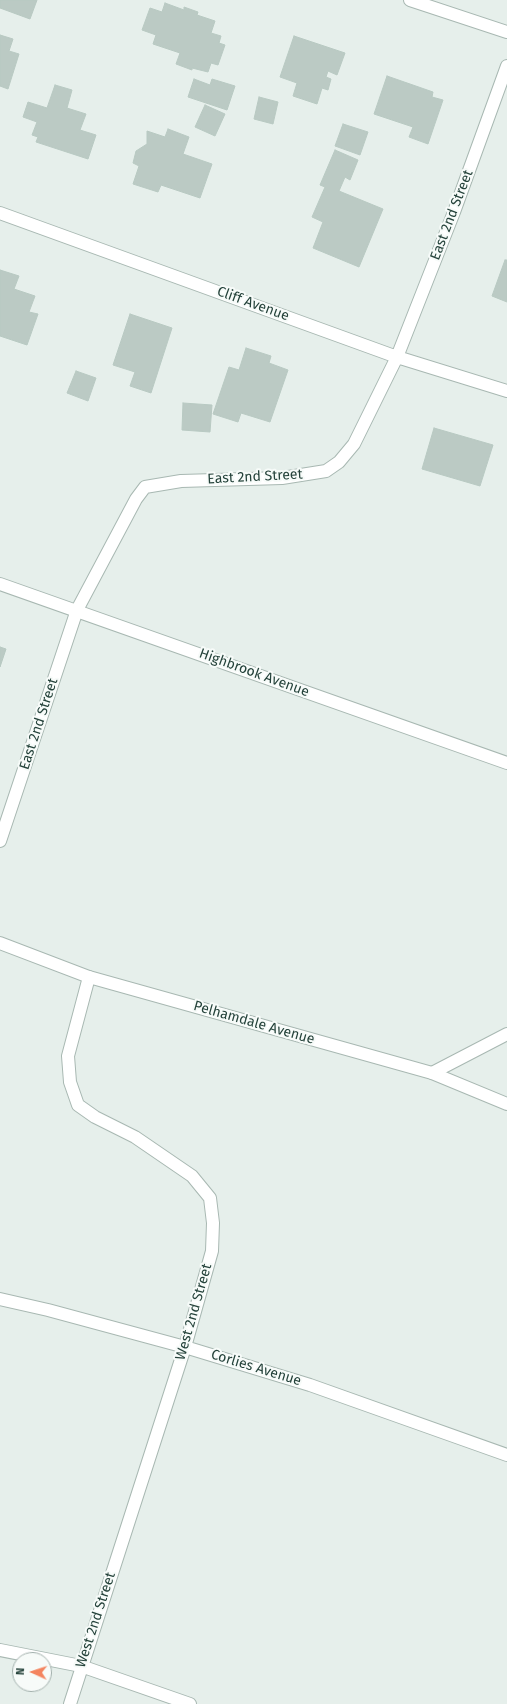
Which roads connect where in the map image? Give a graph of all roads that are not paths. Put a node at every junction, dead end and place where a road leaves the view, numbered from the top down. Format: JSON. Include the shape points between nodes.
{"nodes":[{"id":1,"x":410,"y":0,"type":"edge"},
{"id":2,"x":507,"y":32,"type":"edge"},
{"id":3,"x":507,"y":66,"type":"edge"},
{"id":4,"x":0,"y":213,"type":"edge"},
{"id":5,"x":397,"y":357,"type":"junction"},
{"id":6,"x":507,"y":392,"type":"edge"},
{"id":7,"x":0,"y":584,"type":"edge"},
{"id":8,"x":77,"y":610,"type":"junction"},
{"id":9,"x":507,"y":763,"type":"edge"},
{"id":10,"x":0,"y":841,"type":"edge"},
{"id":11,"x":0,"y":943,"type":"edge"},
{"id":12,"x":89,"y":977,"type":"junction"},
{"id":13,"x":507,"y":1034,"type":"edge"},
{"id":14,"x":432,"y":1072,"type":"junction"},
{"id":15,"x":507,"y":1104,"type":"edge"},
{"id":16,"x":0,"y":1299,"type":"edge"},
{"id":17,"x":185,"y":1347,"type":"junction"},
{"id":18,"x":507,"y":1455,"type":"edge"},
{"id":19,"x":0,"y":1650,"type":"edge"},
{"id":20,"x":81,"y":1666,"type":"junction"},
{"id":21,"x":70,"y":1704,"type":"edge"},
{"id":22,"x":190,"y":1704,"type":"edge"}],
"edges":[{"from":1,"to":2,"type":"street"},
{"from":3,"to":5,"type":"street","name":"East 2nd Street","via":[[454,212]]},
{"from":4,"to":5,"type":"street","name":"Cliff Avenue"},
{"from":5,"to":6,"type":"street","name":"Cliff Avenue"},
{"from":5,"to":8,"type":"street","name":"East 2nd Street","via":[[354,444],[326,471],[282,478],[181,481],[145,487],[136,499]]},
{"from":7,"to":8,"type":"street","name":"Highbrook Avenue"},
{"from":8,"to":9,"type":"street","name":"Highbrook Avenue"},
{"from":8,"to":10,"type":"street","name":"East 2nd Street"},
{"from":11,"to":12,"type":"street","name":"Pelhamdale Avenue"},
{"from":12,"to":14,"type":"street","name":"Pelhamdale Avenue"},
{"from":12,"to":17,"type":"street","name":"West 2nd Street","via":[[68,1056],[70,1082],[78,1105],[95,1117],[135,1137],[192,1176],[210,1198],[213,1223],[212,1251]]},
{"from":13,"to":14,"type":"street"},
{"from":14,"to":15,"type":"street","name":"Pelhamdale Avenue"},
{"from":16,"to":17,"type":"street","name":"Corlies Avenue"},
{"from":17,"to":18,"type":"street","name":"Corlies Avenue","via":[[310,1385]]},
{"from":17,"to":20,"type":"street","name":"West 2nd Street"},
{"from":19,"to":20,"type":"street"},
{"from":20,"to":21,"type":"street","name":"West 2nd Street"},
{"from":20,"to":22,"type":"street"}]}
